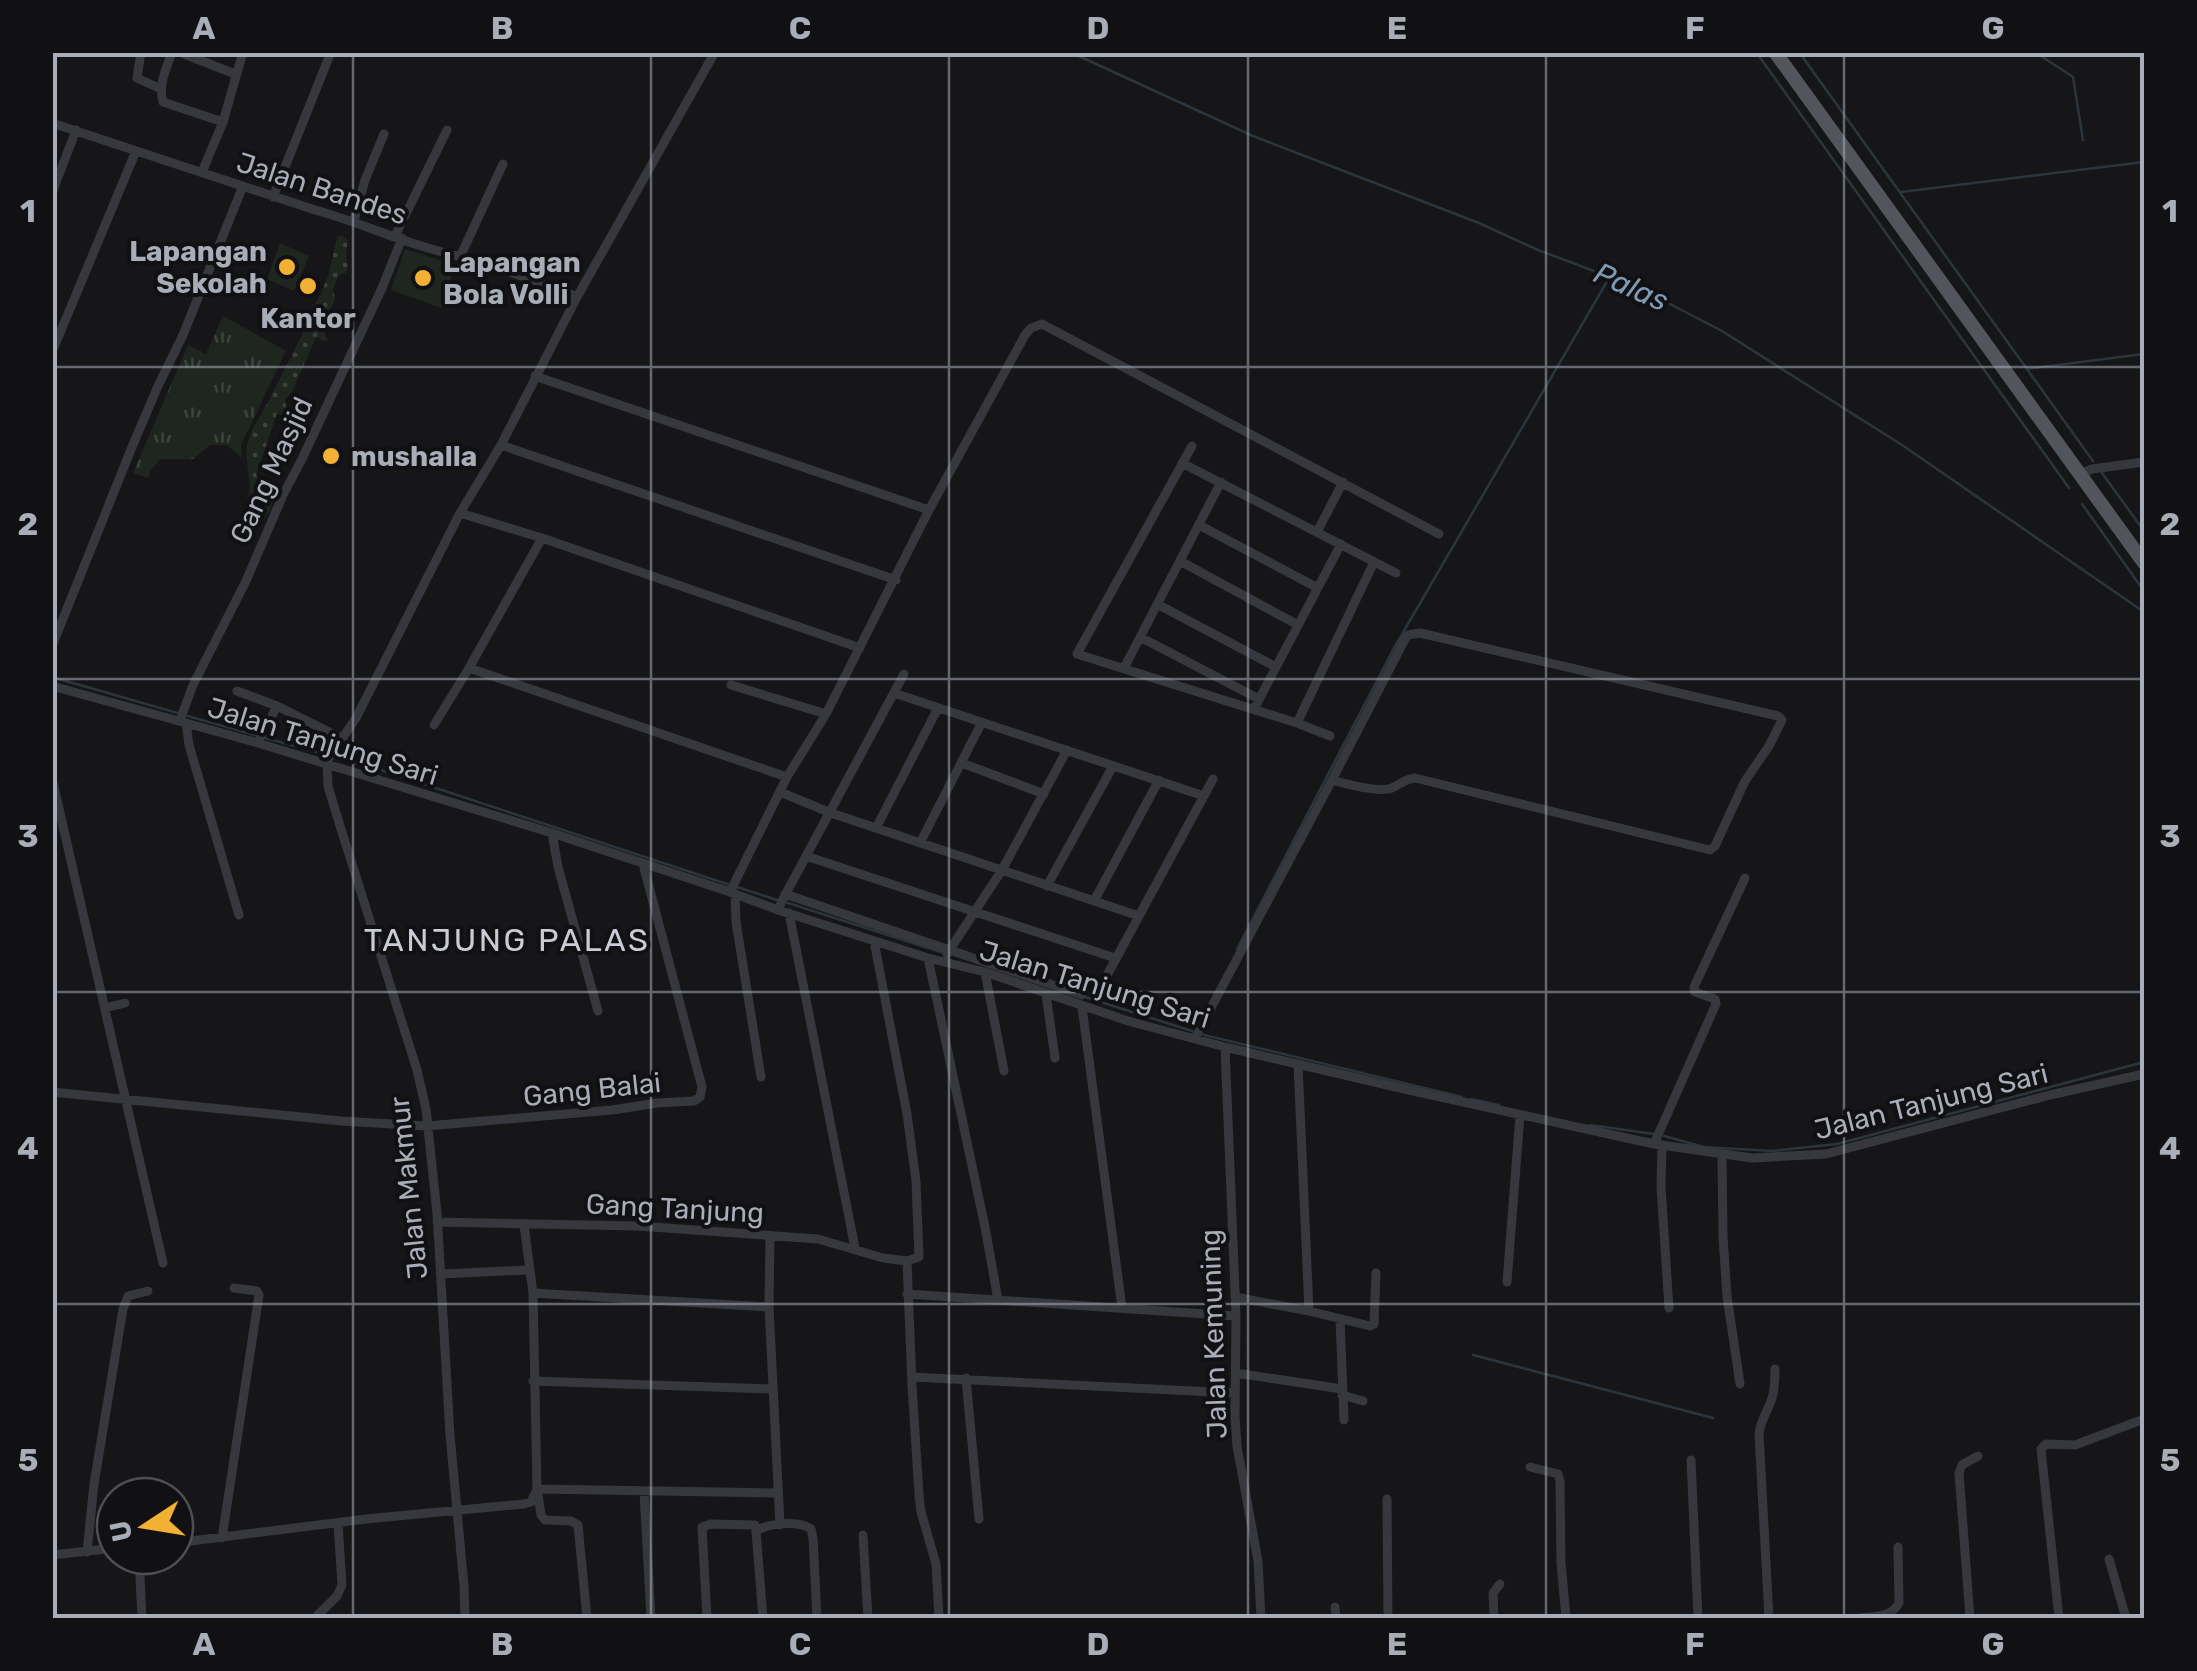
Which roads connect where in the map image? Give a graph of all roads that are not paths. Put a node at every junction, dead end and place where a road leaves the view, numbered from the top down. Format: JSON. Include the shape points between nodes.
{"nodes":[{"id":1,"x":141,"y":52,"type":"edge"},
{"id":2,"x":175,"y":52,"type":"edge"},
{"id":3,"x":242,"y":52,"type":"edge"},
{"id":4,"x":331,"y":52,"type":"edge"},
{"id":5,"x":715,"y":52,"type":"edge"},
{"id":6,"x":1775,"y":52,"type":"edge"},
{"id":7,"x":235,"y":74,"type":"junction"},
{"id":8,"x":161,"y":89,"type":"junction"},
{"id":9,"x":222,"y":122,"type":"junction"},
{"id":10,"x":52,"y":123,"type":"edge"},
{"id":11,"x":76,"y":130,"type":"junction"},
{"id":12,"x":446,"y":130,"type":"dead end"},
{"id":13,"x":384,"y":134,"type":"dead end"},
{"id":14,"x":136,"y":151,"type":"junction"},
{"id":15,"x":503,"y":164,"type":"dead end"},
{"id":16,"x":202,"y":172,"type":"junction"},
{"id":17,"x":243,"y":186,"type":"junction"},
{"id":18,"x":52,"y":193,"type":"edge"},
{"id":19,"x":273,"y":197,"type":"junction"},
{"id":20,"x":354,"y":221,"type":"junction"},
{"id":21,"x":399,"y":237,"type":"junction"},
{"id":22,"x":461,"y":255,"type":"junction"},
{"id":23,"x":577,"y":297,"type":"junction"},
{"id":24,"x":52,"y":352,"type":"edge"},
{"id":25,"x":535,"y":376,"type":"junction"},
{"id":26,"x":501,"y":445,"type":"junction"},
{"id":27,"x":1192,"y":446,"type":"dead end"},
{"id":28,"x":2144,"y":462,"type":"edge"},
{"id":29,"x":1182,"y":463,"type":"junction"},
{"id":30,"x":2080,"y":474,"type":"junction"},
{"id":31,"x":1220,"y":482,"type":"junction"},
{"id":32,"x":1342,"y":482,"type":"junction"},
{"id":33,"x":929,"y":510,"type":"junction"},
{"id":34,"x":460,"y":512,"type":"junction"},
{"id":35,"x":1198,"y":525,"type":"junction"},
{"id":36,"x":1317,"y":532,"type":"junction"},
{"id":37,"x":1439,"y":534,"type":"dead end"},
{"id":38,"x":542,"y":538,"type":"junction"},
{"id":39,"x":1341,"y":544,"type":"junction"},
{"id":40,"x":1180,"y":561,"type":"junction"},
{"id":41,"x":1374,"y":562,"type":"junction"},
{"id":42,"x":2144,"y":563,"type":"edge"},
{"id":43,"x":1396,"y":573,"type":"dead end"},
{"id":44,"x":896,"y":580,"type":"junction"},
{"id":45,"x":1318,"y":588,"type":"junction"},
{"id":46,"x":1157,"y":604,"type":"junction"},
{"id":47,"x":1298,"y":625,"type":"junction"},
{"id":48,"x":1140,"y":637,"type":"junction"},
{"id":49,"x":52,"y":646,"type":"edge"},
{"id":50,"x":860,"y":648,"type":"junction"},
{"id":51,"x":1276,"y":667,"type":"junction"},
{"id":52,"x":469,"y":668,"type":"junction"},
{"id":53,"x":1124,"y":668,"type":"junction"},
{"id":54,"x":904,"y":674,"type":"dead end"},
{"id":55,"x":731,"y":685,"type":"dead end"},
{"id":56,"x":52,"y":686,"type":"edge"},
{"id":57,"x":236,"y":691,"type":"dead end"},
{"id":58,"x":894,"y":694,"type":"junction"},
{"id":59,"x":1256,"y":704,"type":"junction"},
{"id":60,"x":277,"y":706,"type":"junction"},
{"id":61,"x":938,"y":708,"type":"junction"},
{"id":62,"x":826,"y":714,"type":"junction"},
{"id":63,"x":183,"y":722,"type":"junction"},
{"id":64,"x":982,"y":722,"type":"junction"},
{"id":65,"x":1297,"y":723,"type":"junction"},
{"id":66,"x":434,"y":725,"type":"dead end"},
{"id":67,"x":1330,"y":736,"type":"dead end"},
{"id":68,"x":260,"y":738,"type":"junction"},
{"id":69,"x":342,"y":739,"type":"junction"},
{"id":70,"x":1067,"y":750,"type":"junction"},
{"id":71,"x":329,"y":759,"type":"junction"},
{"id":72,"x":962,"y":763,"type":"junction"},
{"id":73,"x":1113,"y":766,"type":"junction"},
{"id":74,"x":787,"y":776,"type":"junction"},
{"id":75,"x":52,"y":778,"type":"edge"},
{"id":76,"x":1159,"y":780,"type":"junction"},
{"id":77,"x":1213,"y":780,"type":"dead end"},
{"id":78,"x":1332,"y":780,"type":"junction"},
{"id":79,"x":780,"y":792,"type":"junction"},
{"id":80,"x":1044,"y":794,"type":"junction"},
{"id":81,"x":1204,"y":796,"type":"junction"},
{"id":82,"x":830,"y":813,"type":"junction"},
{"id":83,"x":876,"y":828,"type":"junction"},
{"id":84,"x":552,"y":833,"type":"junction"},
{"id":85,"x":920,"y":843,"type":"junction"},
{"id":86,"x":806,"y":856,"type":"junction"},
{"id":87,"x":643,"y":864,"type":"junction"},
{"id":88,"x":1002,"y":870,"type":"junction"},
{"id":89,"x":1744,"y":878,"type":"dead end"},
{"id":90,"x":1047,"y":886,"type":"junction"},
{"id":91,"x":732,"y":893,"type":"junction"},
{"id":92,"x":1094,"y":901,"type":"junction"},
{"id":93,"x":783,"y":904,"type":"junction"},
{"id":94,"x":976,"y":910,"type":"junction"},
{"id":95,"x":239,"y":915,"type":"dead end"},
{"id":96,"x":1139,"y":916,"type":"junction"},
{"id":97,"x":874,"y":941,"type":"junction"},
{"id":98,"x":946,"y":955,"type":"junction"},
{"id":99,"x":928,"y":958,"type":"junction"},
{"id":100,"x":1115,"y":958,"type":"junction"},
{"id":101,"x":985,"y":972,"type":"junction"},
{"id":102,"x":1052,"y":992,"type":"junction"},
{"id":103,"x":1098,"y":992,"type":"dead end"},
{"id":104,"x":1082,"y":995,"type":"dead end"},
{"id":105,"x":124,"y":1003,"type":"dead end"},
{"id":106,"x":1082,"y":1007,"type":"junction"},
{"id":107,"x":106,"y":1008,"type":"junction"},
{"id":108,"x":598,"y":1011,"type":"dead end"},
{"id":109,"x":1197,"y":1034,"type":"junction"},
{"id":110,"x":1225,"y":1047,"type":"junction"},
{"id":111,"x":1055,"y":1058,"type":"dead end"},
{"id":112,"x":1298,"y":1064,"type":"junction"},
{"id":113,"x":1004,"y":1072,"type":"dead end"},
{"id":114,"x":2144,"y":1074,"type":"edge"},
{"id":115,"x":761,"y":1077,"type":"dead end"},
{"id":116,"x":52,"y":1092,"type":"edge"},
{"id":117,"x":128,"y":1099,"type":"junction"},
{"id":118,"x":1520,"y":1115,"type":"junction"},
{"id":119,"x":426,"y":1126,"type":"junction"},
{"id":120,"x":1658,"y":1144,"type":"junction"},
{"id":121,"x":1722,"y":1155,"type":"junction"},
{"id":122,"x":437,"y":1222,"type":"junction"},
{"id":123,"x":524,"y":1225,"type":"junction"},
{"id":124,"x":770,"y":1236,"type":"junction"},
{"id":125,"x":855,"y":1248,"type":"junction"},
{"id":126,"x":907,"y":1261,"type":"junction"},
{"id":127,"x":164,"y":1263,"type":"dead end"},
{"id":128,"x":529,"y":1270,"type":"junction"},
{"id":129,"x":1376,"y":1272,"type":"dead end"},
{"id":130,"x":441,"y":1274,"type":"junction"},
{"id":131,"x":1506,"y":1282,"type":"dead end"},
{"id":132,"x":234,"y":1288,"type":"dead end"},
{"id":133,"x":148,"y":1291,"type":"dead end"},
{"id":134,"x":532,"y":1293,"type":"junction"},
{"id":135,"x":907,"y":1294,"type":"junction"},
{"id":136,"x":1235,"y":1297,"type":"junction"},
{"id":137,"x":998,"y":1300,"type":"junction"},
{"id":138,"x":770,"y":1307,"type":"junction"},
{"id":139,"x":1122,"y":1308,"type":"junction"},
{"id":140,"x":1668,"y":1308,"type":"dead end"},
{"id":141,"x":1310,"y":1310,"type":"junction"},
{"id":142,"x":1236,"y":1316,"type":"junction"},
{"id":143,"x":1340,"y":1320,"type":"junction"},
{"id":144,"x":1776,"y":1370,"type":"dead end"},
{"id":145,"x":1236,"y":1373,"type":"junction"},
{"id":146,"x":912,"y":1377,"type":"junction"},
{"id":147,"x":966,"y":1378,"type":"junction"},
{"id":148,"x":534,"y":1381,"type":"junction"},
{"id":149,"x":1740,"y":1384,"type":"dead end"},
{"id":150,"x":772,"y":1389,"type":"junction"},
{"id":151,"x":1342,"y":1392,"type":"junction"},
{"id":152,"x":1234,"y":1393,"type":"junction"},
{"id":153,"x":1363,"y":1401,"type":"dead end"},
{"id":154,"x":2144,"y":1419,"type":"edge"},
{"id":155,"x":1344,"y":1420,"type":"dead end"},
{"id":156,"x":1978,"y":1456,"type":"dead end"},
{"id":157,"x":1690,"y":1460,"type":"dead end"},
{"id":158,"x":1530,"y":1467,"type":"dead end"},
{"id":159,"x":537,"y":1488,"type":"junction"},
{"id":160,"x":644,"y":1492,"type":"junction"},
{"id":161,"x":778,"y":1493,"type":"junction"},
{"id":162,"x":1388,"y":1499,"type":"dead end"},
{"id":163,"x":456,"y":1510,"type":"junction"},
{"id":164,"x":979,"y":1520,"type":"dead end"},
{"id":165,"x":338,"y":1523,"type":"junction"},
{"id":166,"x":780,"y":1524,"type":"junction"},
{"id":167,"x":756,"y":1530,"type":"junction"},
{"id":168,"x":863,"y":1535,"type":"dead end"},
{"id":169,"x":222,"y":1538,"type":"junction"},
{"id":170,"x":195,"y":1541,"type":"edge"},
{"id":171,"x":1898,"y":1547,"type":"dead end"},
{"id":172,"x":95,"y":1551,"type":"edge"},
{"id":173,"x":87,"y":1552,"type":"junction"},
{"id":174,"x":52,"y":1555,"type":"edge"},
{"id":175,"x":2109,"y":1560,"type":"dead end"},
{"id":176,"x":139,"y":1576,"type":"edge"},
{"id":177,"x":1500,"y":1584,"type":"dead end"},
{"id":178,"x":142,"y":1618,"type":"edge"},
{"id":179,"x":314,"y":1618,"type":"edge"},
{"id":180,"x":465,"y":1618,"type":"edge"},
{"id":181,"x":587,"y":1618,"type":"edge"},
{"id":182,"x":651,"y":1618,"type":"edge"},
{"id":183,"x":707,"y":1618,"type":"edge"},
{"id":184,"x":763,"y":1618,"type":"edge"},
{"id":185,"x":817,"y":1618,"type":"edge"},
{"id":186,"x":868,"y":1618,"type":"edge"},
{"id":187,"x":940,"y":1618,"type":"edge"},
{"id":188,"x":1260,"y":1618,"type":"edge"},
{"id":189,"x":1388,"y":1618,"type":"edge"},
{"id":190,"x":1494,"y":1618,"type":"edge"},
{"id":191,"x":1566,"y":1618,"type":"edge"},
{"id":192,"x":1698,"y":1618,"type":"edge"},
{"id":193,"x":1770,"y":1618,"type":"edge"},
{"id":194,"x":1859,"y":1618,"type":"edge"},
{"id":195,"x":1970,"y":1618,"type":"edge"},
{"id":196,"x":2060,"y":1618,"type":"edge"},
{"id":197,"x":2126,"y":1618,"type":"edge"}],
"edges":[{"from":1,"to":8,"type":"street","via":[[136,78]]},
{"from":2,"to":7,"type":"street"},
{"from":2,"to":8,"type":"street"},
{"from":3,"to":7,"type":"street"},
{"from":4,"to":19,"type":"street"},
{"from":5,"to":23,"type":"street"},
{"from":6,"to":30,"type":"main road"},
{"from":7,"to":9,"type":"street"},
{"from":8,"to":9,"type":"street","via":[[163,102]]},
{"from":9,"to":16,"type":"street"},
{"from":10,"to":11,"type":"street","name":"Jalan Bandes"},
{"from":11,"to":14,"type":"street","name":"Jalan Bandes"},
{"from":11,"to":18,"type":"street"},
{"from":12,"to":21,"type":"street","name":"Gang Masjid"},
{"from":13,"to":20,"type":"street"},
{"from":14,"to":16,"type":"street","name":"Jalan Bandes"},
{"from":14,"to":24,"type":"street"},
{"from":15,"to":22,"type":"street"},
{"from":16,"to":17,"type":"street","name":"Jalan Bandes"},
{"from":17,"to":19,"type":"street","name":"Jalan Bandes"},
{"from":17,"to":49,"type":"street"},
{"from":19,"to":20,"type":"street","name":"Jalan Bandes"},
{"from":20,"to":21,"type":"street","name":"Jalan Bandes"},
{"from":21,"to":22,"type":"street","name":"Jalan Bandes"},
{"from":21,"to":63,"type":"street","name":"Gang Masjid","via":[[368,317],[194,685]]},
{"from":22,"to":23,"type":"street","name":"Jalan Bandes"},
{"from":23,"to":25,"type":"street"},
{"from":25,"to":26,"type":"street"},
{"from":25,"to":33,"type":"street"},
{"from":26,"to":34,"type":"street"},
{"from":26,"to":44,"type":"street"},
{"from":27,"to":29,"type":"street"},
{"from":28,"to":30,"type":"street"},
{"from":29,"to":31,"type":"street"},
{"from":29,"to":53,"type":"street","via":[[1077,654]]},
{"from":30,"to":42,"type":"main road"},
{"from":31,"to":35,"type":"street"},
{"from":31,"to":36,"type":"street"},
{"from":32,"to":33,"type":"street","via":[[1042,324],[1024,335]]},
{"from":32,"to":36,"type":"street"},
{"from":32,"to":37,"type":"street"},
{"from":33,"to":44,"type":"street"},
{"from":34,"to":38,"type":"street"},
{"from":34,"to":69,"type":"street"},
{"from":35,"to":40,"type":"street"},
{"from":35,"to":45,"type":"street"},
{"from":36,"to":39,"type":"street"},
{"from":38,"to":50,"type":"street"},
{"from":38,"to":52,"type":"street"},
{"from":39,"to":41,"type":"street"},
{"from":39,"to":45,"type":"street"},
{"from":40,"to":46,"type":"street"},
{"from":40,"to":47,"type":"street"},
{"from":41,"to":43,"type":"street"},
{"from":41,"to":65,"type":"street"},
{"from":44,"to":50,"type":"street"},
{"from":45,"to":47,"type":"street"},
{"from":46,"to":48,"type":"street"},
{"from":46,"to":51,"type":"street"},
{"from":47,"to":51,"type":"street"},
{"from":48,"to":53,"type":"street"},
{"from":48,"to":59,"type":"street"},
{"from":50,"to":62,"type":"street"},
{"from":51,"to":59,"type":"street"},
{"from":52,"to":66,"type":"street"},
{"from":52,"to":74,"type":"street"},
{"from":53,"to":59,"type":"street"},
{"from":54,"to":58,"type":"street"},
{"from":55,"to":62,"type":"street"},
{"from":56,"to":63,"type":"street","name":"Jalan Tanjung Sari"},
{"from":57,"to":60,"type":"street"},
{"from":58,"to":61,"type":"street"},
{"from":58,"to":82,"type":"street"},
{"from":59,"to":65,"type":"street"},
{"from":60,"to":68,"type":"street"},
{"from":60,"to":69,"type":"street"},
{"from":61,"to":64,"type":"street"},
{"from":61,"to":83,"type":"street"},
{"from":62,"to":74,"type":"street"},
{"from":63,"to":68,"type":"street","name":"Jalan Tanjung Sari"},
{"from":63,"to":95,"type":"street"},
{"from":64,"to":70,"type":"street"},
{"from":64,"to":72,"type":"street"},
{"from":65,"to":67,"type":"street"},
{"from":68,"to":71,"type":"street","name":"Jalan Tanjung Sari"},
{"from":69,"to":71,"type":"street"},
{"from":70,"to":73,"type":"street"},
{"from":70,"to":80,"type":"street"},
{"from":71,"to":84,"type":"street","name":"Jalan Tanjung Sari"},
{"from":71,"to":119,"type":"street","name":"Jalan Makmur","via":[[328,786],[423,1090]]},
{"from":72,"to":80,"type":"street"},
{"from":72,"to":85,"type":"street"},
{"from":73,"to":76,"type":"street"},
{"from":73,"to":90,"type":"street"},
{"from":74,"to":79,"type":"street"},
{"from":75,"to":107,"type":"street"},
{"from":76,"to":81,"type":"street"},
{"from":76,"to":92,"type":"street"},
{"from":77,"to":81,"type":"street"},
{"from":78,"to":78,"type":"street","via":[[1413,633],[1782,720],[1710,850],[1415,778],[1383,790]]},
{"from":78,"to":109,"type":"street"},
{"from":79,"to":82,"type":"street"},
{"from":79,"to":91,"type":"street"},
{"from":80,"to":88,"type":"street"},
{"from":81,"to":96,"type":"street"},
{"from":82,"to":83,"type":"street"},
{"from":82,"to":86,"type":"street"},
{"from":83,"to":85,"type":"street"},
{"from":84,"to":87,"type":"street","name":"Jalan Tanjung Sari"},
{"from":84,"to":108,"type":"street"},
{"from":85,"to":88,"type":"street"},
{"from":86,"to":93,"type":"street"},
{"from":86,"to":94,"type":"street"},
{"from":87,"to":91,"type":"street","name":"Jalan Tanjung Sari"},
{"from":87,"to":119,"type":"street","name":"Gang Balai","via":[[700,1097]]},
{"from":88,"to":90,"type":"street"},
{"from":88,"to":94,"type":"street"},
{"from":89,"to":120,"type":"street","via":[[1694,987],[1716,1004]]},
{"from":90,"to":92,"type":"street"},
{"from":91,"to":93,"type":"street","name":"Jalan Tanjung Sari"},
{"from":91,"to":115,"type":"street"},
{"from":92,"to":96,"type":"street"},
{"from":93,"to":97,"type":"street","name":"Jalan Tanjung Sari"},
{"from":93,"to":98,"type":"street"},
{"from":93,"to":125,"type":"street"},
{"from":94,"to":98,"type":"street"},
{"from":94,"to":100,"type":"street"},
{"from":96,"to":100,"type":"street"},
{"from":97,"to":99,"type":"street","name":"Jalan Tanjung Sari"},
{"from":97,"to":126,"type":"street","via":[[916,1181],[919,1257]]},
{"from":98,"to":99,"type":"street","name":"Jalan Tanjung Sari"},
{"from":98,"to":101,"type":"street","name":"Jalan Tanjung Sari"},
{"from":98,"to":102,"type":"street"},
{"from":99,"to":137,"type":"street"},
{"from":100,"to":103,"type":"street"},
{"from":101,"to":102,"type":"street","name":"Jalan Tanjung Sari"},
{"from":101,"to":113,"type":"street"},
{"from":102,"to":104,"type":"street"},
{"from":102,"to":106,"type":"street","name":"Jalan Tanjung Sari"},
{"from":102,"to":111,"type":"street"},
{"from":105,"to":107,"type":"street"},
{"from":106,"to":109,"type":"street","name":"Jalan Tanjung Sari"},
{"from":106,"to":139,"type":"street"},
{"from":107,"to":117,"type":"street"},
{"from":109,"to":110,"type":"street","name":"Jalan Tanjung Sari"},
{"from":110,"to":112,"type":"street","name":"Jalan Tanjung Sari"},
{"from":110,"to":136,"type":"street","name":"Jalan Kemuning"},
{"from":112,"to":118,"type":"street","name":"Jalan Tanjung Sari"},
{"from":112,"to":141,"type":"street"},
{"from":114,"to":121,"type":"street","name":"Jalan Tanjung Sari","via":[[1826,1154]]},
{"from":116,"to":117,"type":"street"},
{"from":117,"to":119,"type":"street"},
{"from":117,"to":127,"type":"street"},
{"from":118,"to":120,"type":"street","name":"Jalan Tanjung Sari"},
{"from":118,"to":131,"type":"street"},
{"from":119,"to":122,"type":"street","name":"Jalan Makmur"},
{"from":120,"to":121,"type":"street","name":"Jalan Tanjung Sari"},
{"from":120,"to":140,"type":"street"},
{"from":121,"to":149,"type":"street","via":[[1724,1257]]},
{"from":122,"to":123,"type":"street","name":"Gang Tanjung"},
{"from":122,"to":130,"type":"street","name":"Jalan Makmur"},
{"from":123,"to":124,"type":"street","name":"Gang Tanjung"},
{"from":123,"to":128,"type":"street"},
{"from":124,"to":125,"type":"street","name":"Gang Tanjung"},
{"from":124,"to":138,"type":"street"},
{"from":125,"to":126,"type":"street","name":"Gang Tanjung"},
{"from":126,"to":135,"type":"street"},
{"from":128,"to":130,"type":"street"},
{"from":128,"to":134,"type":"street"},
{"from":129,"to":143,"type":"street","via":[[1374,1324]]},
{"from":130,"to":163,"type":"street","name":"Jalan Makmur"},
{"from":132,"to":169,"type":"street","via":[[259,1295]]},
{"from":133,"to":173,"type":"street","via":[[128,1296],[123,1309]]},
{"from":134,"to":138,"type":"street"},
{"from":134,"to":148,"type":"street"},
{"from":135,"to":137,"type":"street"},
{"from":135,"to":146,"type":"street"},
{"from":136,"to":141,"type":"street"},
{"from":136,"to":142,"type":"street","name":"Jalan Kemuning"},
{"from":137,"to":139,"type":"street"},
{"from":138,"to":150,"type":"street"},
{"from":139,"to":142,"type":"street"},
{"from":141,"to":143,"type":"street"},
{"from":142,"to":145,"type":"street","name":"Jalan Kemuning"},
{"from":143,"to":151,"type":"street"},
{"from":144,"to":193,"type":"street","via":[[1760,1421]]},
{"from":145,"to":151,"type":"street"},
{"from":145,"to":152,"type":"street","name":"Jalan Kemuning"},
{"from":146,"to":147,"type":"street"},
{"from":146,"to":187,"type":"street","via":[[919,1495],[936,1564]]},
{"from":147,"to":152,"type":"street"},
{"from":147,"to":164,"type":"street"},
{"from":148,"to":150,"type":"street"},
{"from":148,"to":159,"type":"street"},
{"from":150,"to":161,"type":"street"},
{"from":151,"to":153,"type":"street"},
{"from":151,"to":155,"type":"street"},
{"from":152,"to":188,"type":"street","name":"Jalan Kemuning"},
{"from":154,"to":196,"type":"street","via":[[2089,1441],[2041,1448]]},
{"from":156,"to":195,"type":"street","via":[[1959,1473]]},
{"from":157,"to":192,"type":"street"},
{"from":158,"to":191,"type":"street","via":[[1552,1471],[1560,1481]]},
{"from":159,"to":160,"type":"street"},
{"from":159,"to":163,"type":"street","via":[[531,1502]]},
{"from":159,"to":181,"type":"street","via":[[544,1519],[578,1525]]},
{"from":160,"to":161,"type":"street"},
{"from":160,"to":182,"type":"street"},
{"from":161,"to":166,"type":"street"},
{"from":162,"to":189,"type":"street"},
{"from":163,"to":165,"type":"street"},
{"from":163,"to":180,"type":"street","name":"Jalan Makmur"},
{"from":165,"to":169,"type":"street"},
{"from":165,"to":179,"type":"street","via":[[342,1585]]},
{"from":166,"to":167,"type":"street"},
{"from":166,"to":185,"type":"street","via":[[811,1529]]},
{"from":167,"to":183,"type":"street","via":[[702,1527]]},
{"from":167,"to":184,"type":"street"},
{"from":168,"to":186,"type":"street"},
{"from":169,"to":170,"type":"street"},
{"from":171,"to":194,"type":"street","via":[[1896,1609]]},
{"from":172,"to":173,"type":"street"},
{"from":173,"to":174,"type":"street"},
{"from":175,"to":197,"type":"street"},
{"from":176,"to":178,"type":"street"},
{"from":177,"to":190,"type":"street","via":[[1493,1594]]}]}
